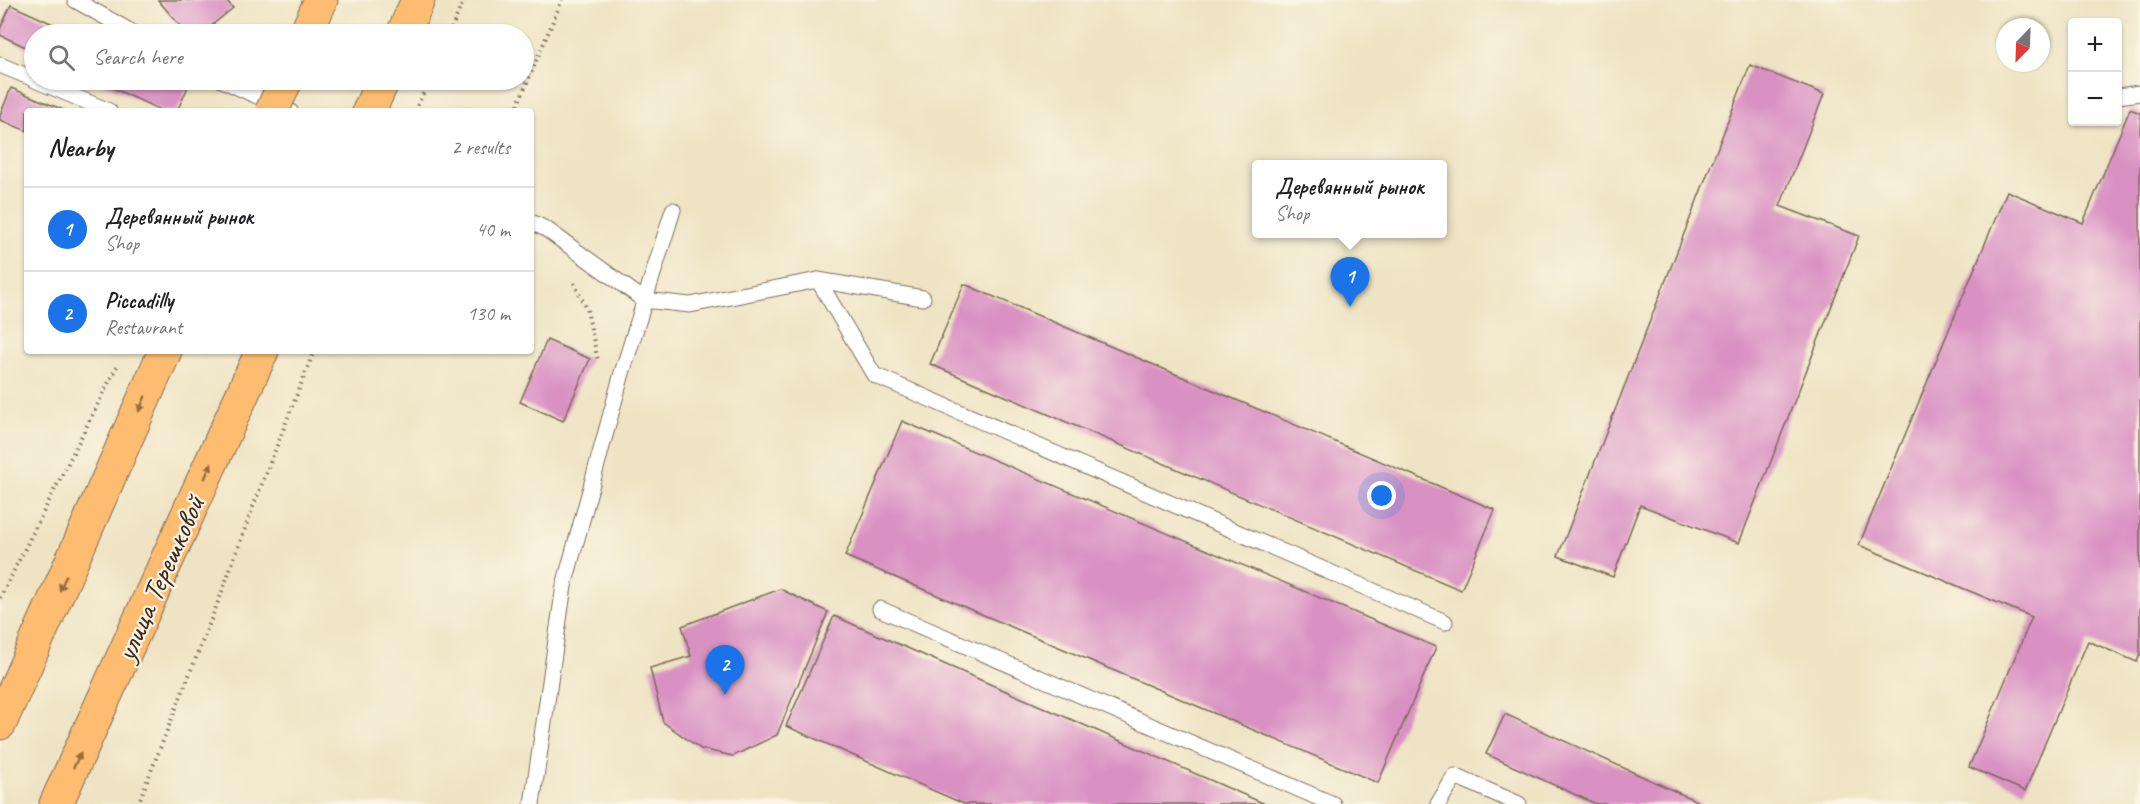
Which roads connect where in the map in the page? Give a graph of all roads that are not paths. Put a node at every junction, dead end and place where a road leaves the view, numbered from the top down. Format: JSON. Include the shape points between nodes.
{"nodes":[{"id":1,"x":75,"y":0,"type":"edge"},
{"id":2,"x":418,"y":0,"type":"edge"},
{"id":3,"x":117,"y":24,"type":"edge"},
{"id":4,"x":407,"y":24,"type":"edge"},
{"id":5,"x":0,"y":65,"type":"edge"},
{"id":6,"x":24,"y":75,"type":"edge"},
{"id":7,"x":60,"y":90,"type":"edge"},
{"id":8,"x":244,"y":90,"type":"edge"},
{"id":9,"x":281,"y":90,"type":"edge"},
{"id":10,"x":378,"y":90,"type":"edge"},
{"id":11,"x":2140,"y":93,"type":"edge"},
{"id":12,"x":2122,"y":95,"type":"edge"},
{"id":13,"x":102,"y":108,"type":"edge"},
{"id":14,"x":273,"y":108,"type":"edge"},
{"id":15,"x":283,"y":108,"type":"edge"},
{"id":16,"x":370,"y":108,"type":"edge"},
{"id":17,"x":673,"y":210,"type":"dead end"},
{"id":18,"x":534,"y":223,"type":"edge"},
{"id":19,"x":818,"y":280,"type":"junction"},
{"id":20,"x":923,"y":298,"type":"dead end"},
{"id":21,"x":644,"y":300,"type":"junction"},
{"id":22,"x":164,"y":354,"type":"edge"},
{"id":23,"x":261,"y":354,"type":"edge"},
{"id":24,"x":880,"y":609,"type":"dead end"},
{"id":25,"x":1446,"y":622,"type":"dead end"},
{"id":26,"x":0,"y":723,"type":"edge"},
{"id":27,"x":56,"y":804,"type":"edge"},
{"id":28,"x":532,"y":804,"type":"edge"},
{"id":29,"x":1333,"y":804,"type":"edge"},
{"id":30,"x":1438,"y":804,"type":"edge"},
{"id":31,"x":1519,"y":804,"type":"edge"}],
"edges":[{"from":1,"to":3,"type":"lane"},
{"from":2,"to":4,"type":"main road"},
{"from":5,"to":6,"type":"lane"},
{"from":7,"to":13,"type":"lane"},
{"from":8,"to":15,"type":"lane"},
{"from":9,"to":14,"type":"main road","bridge":true},
{"from":10,"to":16,"type":"main road"},
{"from":11,"to":12,"type":"lane"},
{"from":17,"to":21,"type":"lane"},
{"from":18,"to":21,"type":"lane"},
{"from":19,"to":20,"type":"lane"},
{"from":19,"to":21,"type":"lane","via":[[690,305]]},
{"from":19,"to":25,"type":"lane","via":[[874,375]]},
{"from":21,"to":28,"type":"lane","via":[[564,586]]},
{"from":22,"to":26,"type":"main road","one_way":true},
{"from":27,"to":23,"type":"main road","name":"улица Терешковой","one_way":true},
{"from":24,"to":29,"type":"lane"},
{"from":30,"to":31,"type":"lane","via":[[1455,776]]}]}
